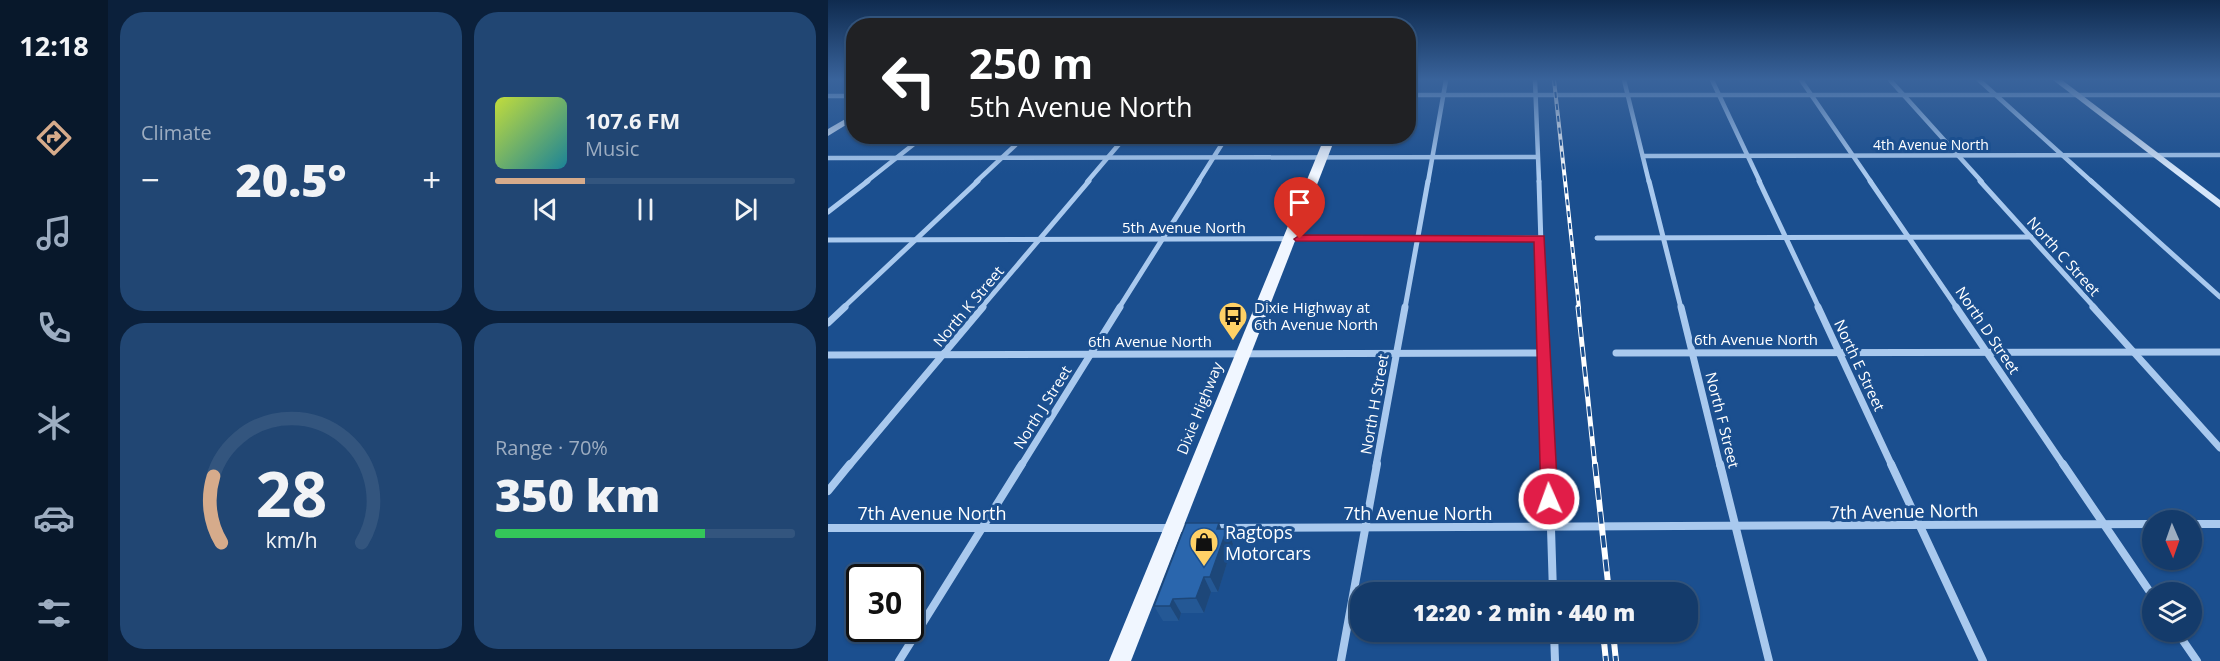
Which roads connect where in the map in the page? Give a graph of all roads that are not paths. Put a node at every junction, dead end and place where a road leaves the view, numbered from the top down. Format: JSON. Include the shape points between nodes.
{"nodes":[{"id":1,"x":1440,"y":111,"type":"edge"},
{"id":2,"x":1535,"y":111,"type":"edge"},
{"id":3,"x":1632,"y":111,"type":"edge"},
{"id":4,"x":1727,"y":111,"type":"edge"},
{"id":5,"x":1822,"y":111,"type":"edge"},
{"id":6,"x":1918,"y":111,"type":"edge"},
{"id":7,"x":2014,"y":111,"type":"edge"},
{"id":8,"x":2098,"y":111,"type":"edge"},
{"id":9,"x":846,"y":121,"type":"edge"},
{"id":10,"x":828,"y":133,"type":"edge"},
{"id":11,"x":914,"y":144,"type":"edge"},
{"id":12,"x":1017,"y":144,"type":"edge"},
{"id":13,"x":1119,"y":144,"type":"edge"},
{"id":14,"x":1222,"y":144,"type":"edge"},
{"id":15,"x":1328,"y":144,"type":"edge"},
{"id":16,"x":2155,"y":155,"type":"junction"},
{"id":17,"x":2220,"y":155,"type":"edge"},
{"id":18,"x":1537,"y":156,"type":"junction"},
{"id":19,"x":1643,"y":156,"type":"junction"},
{"id":20,"x":1748,"y":156,"type":"junction"},
{"id":21,"x":1853,"y":156,"type":"junction"},
{"id":22,"x":1958,"y":156,"type":"junction"},
{"id":23,"x":2063,"y":156,"type":"junction"},
{"id":24,"x":1108,"y":157,"type":"junction"},
{"id":25,"x":1214,"y":157,"type":"junction"},
{"id":26,"x":1323,"y":157,"type":"junction"},
{"id":27,"x":1432,"y":157,"type":"junction"},
{"id":28,"x":828,"y":158,"type":"edge"},
{"id":29,"x":897,"y":158,"type":"junction"},
{"id":30,"x":1003,"y":158,"type":"junction"},
{"id":31,"x":2220,"y":205,"type":"edge"},
{"id":32,"x":828,"y":212,"type":"edge"},
{"id":33,"x":2031,"y":237,"type":"junction"},
{"id":34,"x":1540,"y":238,"type":"junction"},
{"id":35,"x":1596,"y":238,"type":"dead end"},
{"id":36,"x":1663,"y":238,"type":"junction"},
{"id":37,"x":1786,"y":238,"type":"junction"},
{"id":38,"x":1909,"y":238,"type":"junction"},
{"id":39,"x":1039,"y":239,"type":"junction"},
{"id":40,"x":1163,"y":239,"type":"junction"},
{"id":41,"x":1290,"y":239,"type":"junction"},
{"id":42,"x":1417,"y":239,"type":"junction"},
{"id":43,"x":828,"y":240,"type":"edge"},
{"id":44,"x":916,"y":240,"type":"junction"},
{"id":45,"x":2220,"y":297,"type":"edge"},
{"id":46,"x":828,"y":323,"type":"edge"},
{"id":47,"x":2220,"y":351,"type":"edge"},
{"id":48,"x":1839,"y":352,"type":"junction"},
{"id":49,"x":1987,"y":352,"type":"junction"},
{"id":50,"x":2134,"y":352,"type":"junction"},
{"id":51,"x":1544,"y":353,"type":"junction"},
{"id":52,"x":1616,"y":353,"type":"dead end"},
{"id":53,"x":1692,"y":353,"type":"junction"},
{"id":54,"x":1091,"y":354,"type":"junction"},
{"id":55,"x":1396,"y":354,"type":"junction"},
{"id":56,"x":828,"y":355,"type":"edge"},
{"id":57,"x":942,"y":355,"type":"junction"},
{"id":58,"x":1244,"y":355,"type":"junction"},
{"id":59,"x":2220,"y":448,"type":"edge"},
{"id":60,"x":828,"y":491,"type":"edge"},
{"id":61,"x":2104,"y":524,"type":"junction"},
{"id":62,"x":2142,"y":524,"type":"edge"},
{"id":63,"x":2202,"y":524,"type":"edge"},
{"id":64,"x":2220,"y":524,"type":"edge"},
{"id":65,"x":1736,"y":527,"type":"junction"},
{"id":66,"x":1921,"y":527,"type":"junction"},
{"id":67,"x":828,"y":528,"type":"edge"},
{"id":68,"x":1173,"y":528,"type":"junction"},
{"id":69,"x":1551,"y":528,"type":"junction"},
{"id":70,"x":982,"y":529,"type":"junction"},
{"id":71,"x":1365,"y":529,"type":"junction"},
{"id":72,"x":1553,"y":582,"type":"edge"},
{"id":73,"x":2143,"y":582,"type":"edge"},
{"id":74,"x":1554,"y":642,"type":"edge"},
{"id":75,"x":2184,"y":642,"type":"edge"},
{"id":76,"x":899,"y":661,"type":"edge"},
{"id":77,"x":1120,"y":661,"type":"edge"},
{"id":78,"x":1341,"y":661,"type":"edge"},
{"id":79,"x":1555,"y":661,"type":"edge"},
{"id":80,"x":1769,"y":661,"type":"edge"},
{"id":81,"x":1983,"y":661,"type":"edge"},
{"id":82,"x":2198,"y":661,"type":"edge"}],
"edges":[{"from":1,"to":27,"type":"street","name":"North H Street"},
{"from":2,"to":18,"type":"street"},
{"from":3,"to":19,"type":"street","name":"North F Street"},
{"from":4,"to":20,"type":"street","name":"North E Street"},
{"from":5,"to":21,"type":"street","name":"North D Street"},
{"from":6,"to":22,"type":"street","name":"North C Street"},
{"from":7,"to":23,"type":"street"},
{"from":8,"to":16,"type":"street"},
{"from":9,"to":10,"type":"street"},
{"from":11,"to":29,"type":"street"},
{"from":12,"to":30,"type":"street"},
{"from":13,"to":24,"type":"street","name":"North K Street"},
{"from":14,"to":25,"type":"street","name":"North J Street"},
{"from":15,"to":26,"type":"main road","name":"Dixie Highway"},
{"from":16,"to":17,"type":"street","name":"4th Avenue North"},
{"from":16,"to":23,"type":"street","name":"4th Avenue North"},
{"from":16,"to":31,"type":"street"},
{"from":18,"to":27,"type":"street"},
{"from":18,"to":34,"type":"street"},
{"from":19,"to":20,"type":"street","name":"4th Avenue North"},
{"from":19,"to":36,"type":"street","name":"North F Street"},
{"from":20,"to":21,"type":"street","name":"4th Avenue North"},
{"from":20,"to":37,"type":"street","name":"North E Street"},
{"from":21,"to":22,"type":"street","name":"4th Avenue North"},
{"from":21,"to":38,"type":"street","name":"North D Street"},
{"from":22,"to":23,"type":"street","name":"4th Avenue North"},
{"from":22,"to":33,"type":"street","name":"North C Street"},
{"from":23,"to":45,"type":"street"},
{"from":24,"to":25,"type":"street"},
{"from":24,"to":30,"type":"street"},
{"from":24,"to":39,"type":"street","name":"North K Street"},
{"from":25,"to":26,"type":"street"},
{"from":25,"to":40,"type":"street","name":"North J Street"},
{"from":26,"to":27,"type":"street"},
{"from":26,"to":41,"type":"main road","name":"Dixie Highway"},
{"from":27,"to":42,"type":"street","name":"North H Street"},
{"from":28,"to":29,"type":"street"},
{"from":29,"to":30,"type":"street"},
{"from":29,"to":32,"type":"street"},
{"from":30,"to":44,"type":"street"},
{"from":33,"to":38,"type":"street"},
{"from":33,"to":50,"type":"street","name":"North C Street"},
{"from":34,"to":42,"type":"street","name":"5th Avenue North"},
{"from":34,"to":51,"type":"street"},
{"from":35,"to":36,"type":"street"},
{"from":36,"to":37,"type":"street"},
{"from":36,"to":53,"type":"street","name":"North F Street"},
{"from":37,"to":38,"type":"street"},
{"from":37,"to":48,"type":"street","name":"North E Street"},
{"from":38,"to":49,"type":"street","name":"North D Street"},
{"from":39,"to":40,"type":"street","name":"5th Avenue North"},
{"from":39,"to":44,"type":"street","name":"5th Avenue North"},
{"from":39,"to":57,"type":"street","name":"North K Street"},
{"from":40,"to":41,"type":"street","name":"5th Avenue North"},
{"from":40,"to":54,"type":"street","name":"North J Street"},
{"from":41,"to":42,"type":"street","name":"5th Avenue North"},
{"from":41,"to":58,"type":"main road","name":"Dixie Highway"},
{"from":42,"to":55,"type":"street","name":"North H Street"},
{"from":43,"to":44,"type":"street","name":"5th Avenue North"},
{"from":44,"to":46,"type":"street"},
{"from":47,"to":50,"type":"street","name":"6th Avenue North"},
{"from":48,"to":49,"type":"street","name":"6th Avenue North"},
{"from":48,"to":53,"type":"street","name":"6th Avenue North"},
{"from":48,"to":66,"type":"street","name":"North E Street"},
{"from":49,"to":50,"type":"street","name":"6th Avenue North"},
{"from":49,"to":61,"type":"street","name":"North D Street"},
{"from":50,"to":59,"type":"street","name":"North C Street"},
{"from":51,"to":55,"type":"street","name":"6th Avenue North"},
{"from":51,"to":69,"type":"street"},
{"from":52,"to":53,"type":"street","name":"6th Avenue North"},
{"from":53,"to":65,"type":"street","name":"North F Street"},
{"from":54,"to":57,"type":"street","name":"6th Avenue North"},
{"from":54,"to":58,"type":"street","name":"6th Avenue North"},
{"from":54,"to":70,"type":"street","name":"North J Street"},
{"from":55,"to":58,"type":"street","name":"6th Avenue North"},
{"from":55,"to":71,"type":"street","name":"North H Street"},
{"from":56,"to":57,"type":"street","name":"6th Avenue North"},
{"from":57,"to":60,"type":"street","name":"North K Street"},
{"from":58,"to":68,"type":"main road","name":"Dixie Highway"},
{"from":61,"to":62,"type":"street","name":"7th Avenue North"},
{"from":61,"to":66,"type":"street","name":"7th Avenue North"},
{"from":61,"to":73,"type":"street","name":"North D Street"},
{"from":63,"to":64,"type":"street"},
{"from":65,"to":66,"type":"street","name":"7th Avenue North"},
{"from":65,"to":69,"type":"street","name":"7th Avenue North"},
{"from":65,"to":80,"type":"street","name":"North F Street"},
{"from":66,"to":81,"type":"street","name":"North E Street"},
{"from":67,"to":70,"type":"street","name":"7th Avenue North"},
{"from":68,"to":70,"type":"street","name":"7th Avenue North"},
{"from":68,"to":71,"type":"street","name":"7th Avenue North"},
{"from":68,"to":77,"type":"main road","name":"Dixie Highway"},
{"from":69,"to":71,"type":"street","name":"7th Avenue North"},
{"from":69,"to":72,"type":"street"},
{"from":70,"to":76,"type":"street","name":"North J Street"},
{"from":71,"to":78,"type":"street","name":"North H Street"},
{"from":74,"to":79,"type":"street"},
{"from":75,"to":82,"type":"street"}]}
